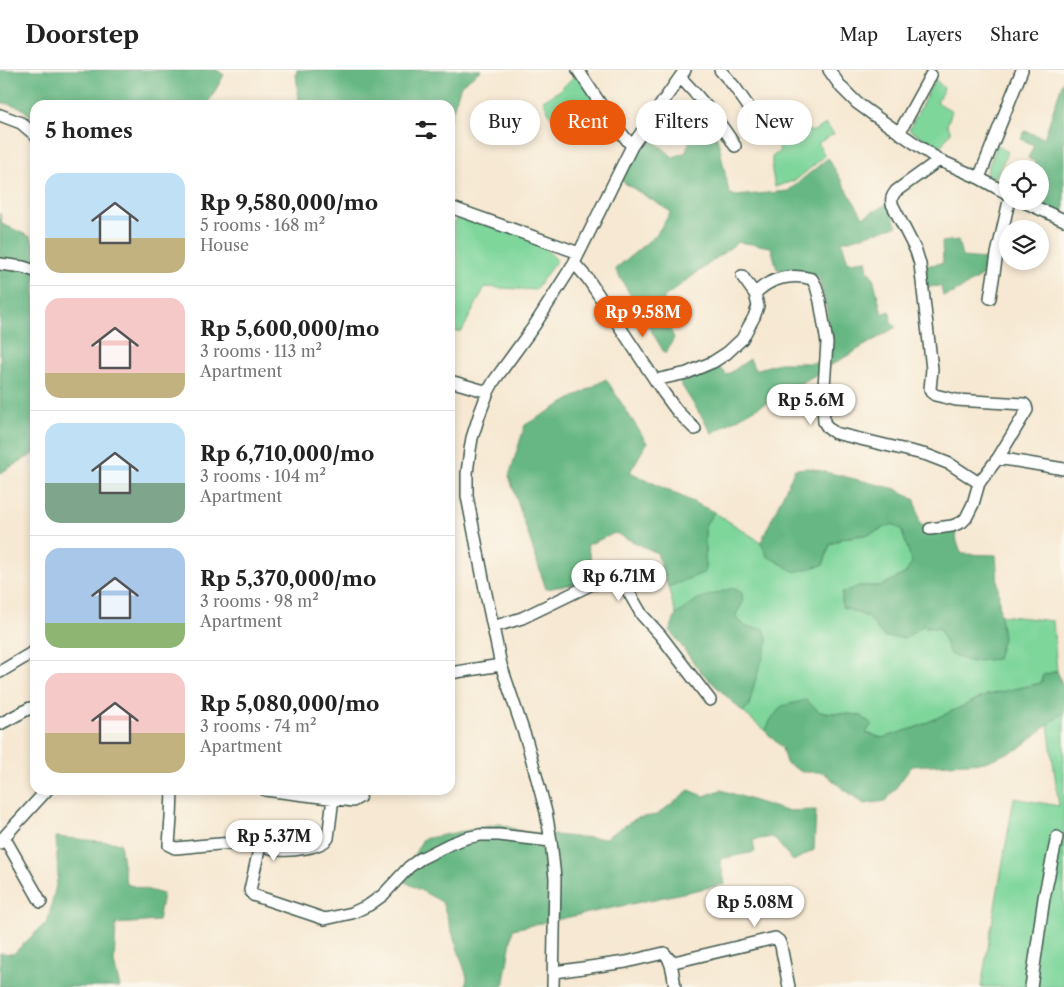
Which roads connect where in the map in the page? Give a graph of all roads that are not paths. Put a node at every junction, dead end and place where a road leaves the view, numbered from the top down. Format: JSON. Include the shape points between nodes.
{"nodes":[{"id":1,"x":578,"y":70,"type":"edge"},
{"id":2,"x":720,"y":70,"type":"edge"},
{"id":3,"x":1022,"y":70,"type":"edge"},
{"id":4,"x":831,"y":71,"type":"edge"},
{"id":5,"x":683,"y":74,"type":"edge"},
{"id":6,"x":931,"y":75,"type":"dead end"},
{"id":7,"x":744,"y":100,"type":"edge"},
{"id":8,"x":0,"y":115,"type":"edge"},
{"id":9,"x":30,"y":131,"type":"edge"},
{"id":10,"x":900,"y":133,"type":"junction"},
{"id":11,"x":632,"y":146,"type":"junction"},
{"id":12,"x":735,"y":146,"type":"dead end"},
{"id":13,"x":940,"y":160,"type":"junction"},
{"id":14,"x":979,"y":178,"type":"junction"},
{"id":15,"x":999,"y":189,"type":"edge"},
{"id":16,"x":455,"y":209,"type":"edge"},
{"id":17,"x":1007,"y":210,"type":"edge"},
{"id":18,"x":1042,"y":210,"type":"edge"},
{"id":19,"x":1064,"y":220,"type":"edge"},
{"id":20,"x":577,"y":258,"type":"junction"},
{"id":21,"x":0,"y":264,"type":"edge"},
{"id":22,"x":30,"y":270,"type":"edge"},
{"id":23,"x":742,"y":276,"type":"dead end"},
{"id":24,"x":756,"y":294,"type":"junction"},
{"id":25,"x":990,"y":298,"type":"dead end"},
{"id":26,"x":655,"y":380,"type":"junction"},
{"id":27,"x":455,"y":382,"type":"edge"},
{"id":28,"x":488,"y":392,"type":"junction"},
{"id":29,"x":695,"y":428,"type":"dead end"},
{"id":30,"x":998,"y":458,"type":"junction"},
{"id":31,"x":1064,"y":469,"type":"edge"},
{"id":32,"x":979,"y":483,"type":"junction"},
{"id":33,"x":930,"y":528,"type":"dead end"},
{"id":34,"x":493,"y":627,"type":"junction"},
{"id":35,"x":30,"y":655,"type":"edge"},
{"id":36,"x":501,"y":664,"type":"junction"},
{"id":37,"x":0,"y":672,"type":"edge"},
{"id":38,"x":455,"y":672,"type":"edge"},
{"id":39,"x":710,"y":700,"type":"dead end"},
{"id":40,"x":30,"y":708,"type":"dead end"},
{"id":41,"x":0,"y":724,"type":"edge"},
{"id":42,"x":42,"y":795,"type":"edge"},
{"id":43,"x":172,"y":795,"type":"edge"},
{"id":44,"x":308,"y":795,"type":"edge"},
{"id":45,"x":360,"y":795,"type":"edge"},
{"id":46,"x":333,"y":798,"type":"junction"},
{"id":47,"x":1057,"y":837,"type":"dead end"},
{"id":48,"x":2,"y":840,"type":"edge"},
{"id":49,"x":551,"y":841,"type":"junction"},
{"id":50,"x":260,"y":845,"type":"junction"},
{"id":51,"x":41,"y":902,"type":"dead end"},
{"id":52,"x":670,"y":964,"type":"junction"},
{"id":53,"x":554,"y":972,"type":"junction"},
{"id":54,"x":553,"y":987,"type":"edge"},
{"id":55,"x":675,"y":987,"type":"edge"},
{"id":56,"x":789,"y":987,"type":"edge"},
{"id":57,"x":1031,"y":987,"type":"edge"}],
"edges":[{"from":1,"to":11,"type":"street"},
{"from":2,"to":7,"type":"street"},
{"from":3,"to":14,"type":"street"},
{"from":4,"to":10,"type":"street","via":[[857,103]]},
{"from":5,"to":11,"type":"street"},
{"from":5,"to":12,"type":"street"},
{"from":6,"to":10,"type":"street"},
{"from":8,"to":9,"type":"street","via":[[21,123]]},
{"from":10,"to":13,"type":"street"},
{"from":11,"to":20,"type":"street"},
{"from":13,"to":14,"type":"street"},
{"from":13,"to":30,"type":"street","via":[[896,191],[892,195],[892,204],[920,264],[932,369],[931,392],[956,400],[1021,403],[1026,406],[1027,410]]},
{"from":14,"to":15,"type":"street"},
{"from":16,"to":20,"type":"street"},
{"from":17,"to":25,"type":"street"},
{"from":18,"to":19,"type":"street"},
{"from":20,"to":26,"type":"street"},
{"from":20,"to":28,"type":"street"},
{"from":21,"to":22,"type":"street"},
{"from":23,"to":24,"type":"street"},
{"from":24,"to":26,"type":"street","via":[[758,306],[754,317],[742,339],[727,352],[687,373]]},
{"from":24,"to":32,"type":"street","via":[[769,282],[788,277],[812,279],[816,286],[827,343],[823,401],[824,422],[828,428],[836,433],[927,455],[950,464]]},
{"from":26,"to":29,"type":"street","via":[[677,411]]},
{"from":27,"to":28,"type":"street"},
{"from":28,"to":34,"type":"street","via":[[472,438],[467,496]]},
{"from":30,"to":31,"type":"street"},
{"from":30,"to":32,"type":"street"},
{"from":32,"to":33,"type":"street","via":[[973,504],[962,522]]},
{"from":34,"to":36,"type":"street"},
{"from":34,"to":39,"type":"street","via":[[522,618],[592,584],[603,582],[623,587]]},
{"from":35,"to":37,"type":"street"},
{"from":36,"to":38,"type":"street"},
{"from":36,"to":49,"type":"street","via":[[527,742]]},
{"from":40,"to":41,"type":"street"},
{"from":42,"to":48,"type":"street"},
{"from":43,"to":50,"type":"street","via":[[171,847],[252,842]]},
{"from":44,"to":46,"type":"street"},
{"from":45,"to":46,"type":"street","via":[[353,801]]},
{"from":46,"to":50,"type":"street","via":[[328,838],[324,842],[307,848],[281,850]]},
{"from":47,"to":57,"type":"street"},
{"from":48,"to":51,"type":"street"},
{"from":49,"to":50,"type":"street","via":[[499,835],[466,838],[420,859],[369,905],[326,919],[253,895],[250,890]]},
{"from":49,"to":53,"type":"street","via":[[555,878]]},
{"from":52,"to":53,"type":"street","via":[[668,955],[662,953],[626,962]]},
{"from":52,"to":55,"type":"street"},
{"from":52,"to":56,"type":"street","via":[[775,938],[781,946]]},
{"from":53,"to":54,"type":"street"}]}
